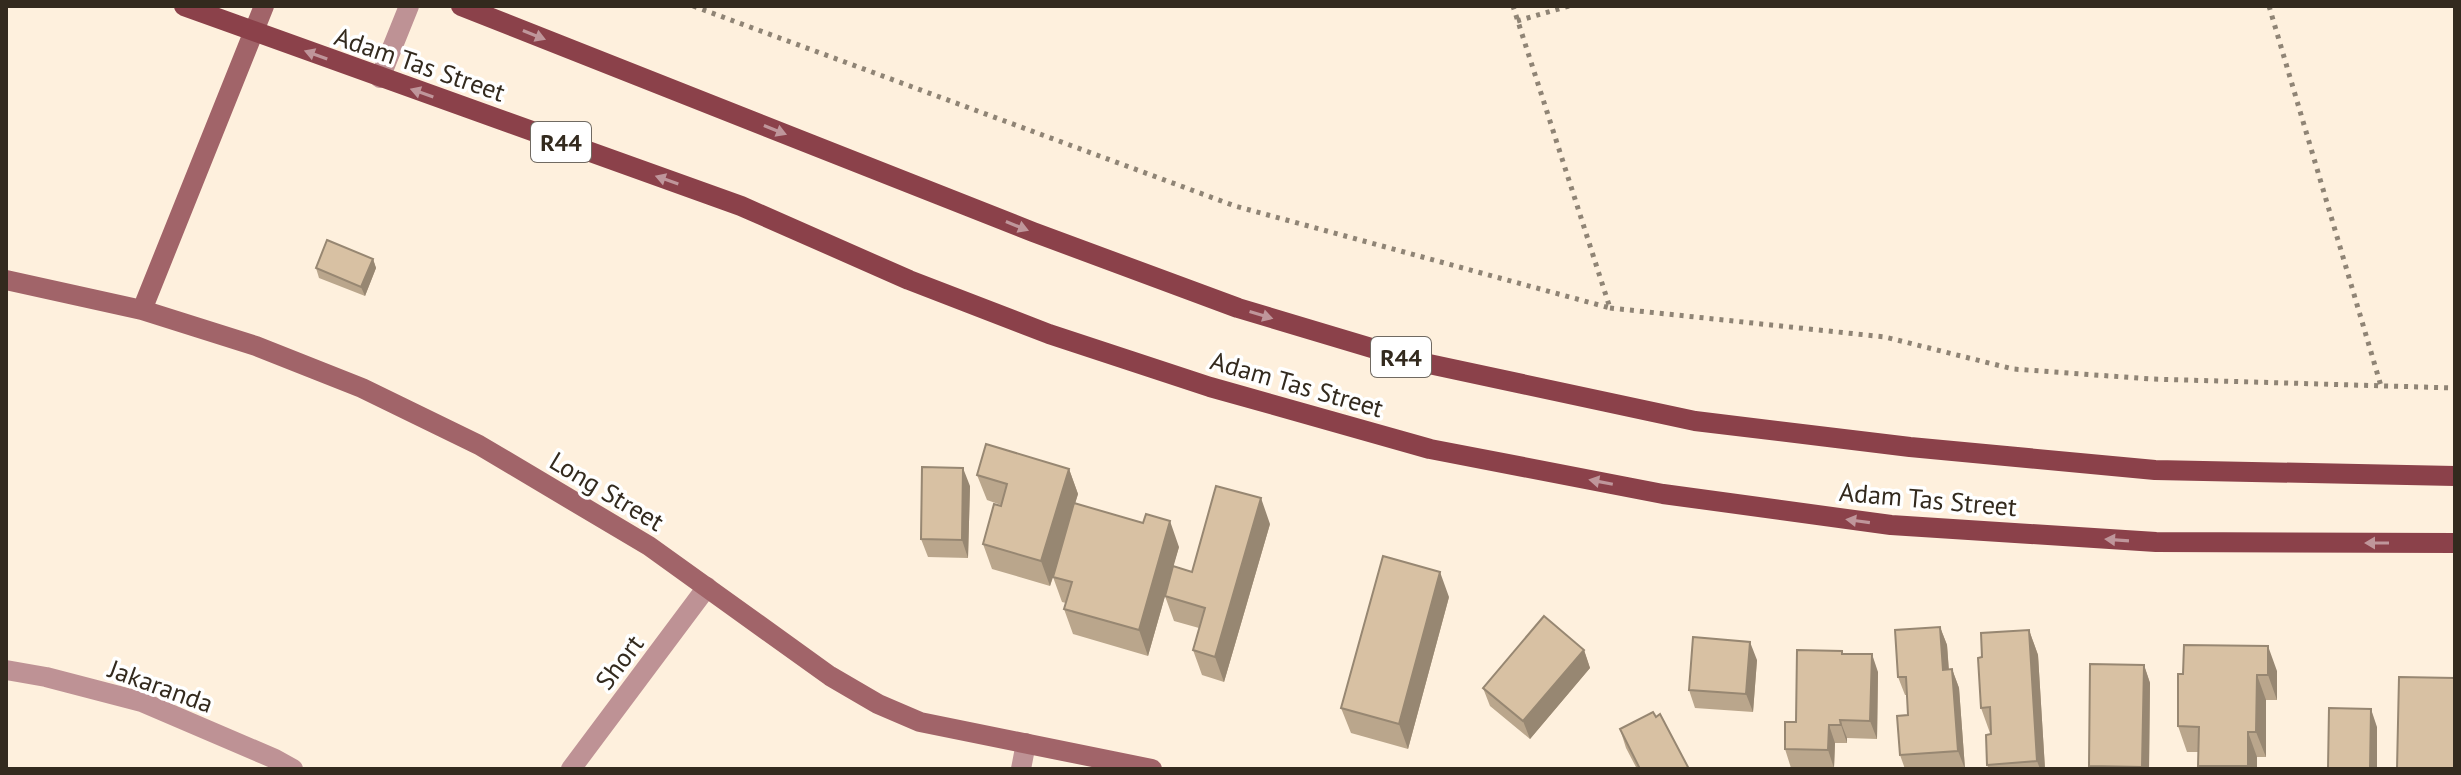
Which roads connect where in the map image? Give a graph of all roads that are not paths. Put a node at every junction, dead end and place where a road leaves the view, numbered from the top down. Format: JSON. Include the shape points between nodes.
{"nodes":[{"id":1,"x":184,"y":6,"type":"edge"},
{"id":2,"x":264,"y":6,"type":"edge"},
{"id":3,"x":409,"y":6,"type":"edge"},
{"id":4,"x":461,"y":6,"type":"edge"},
{"id":5,"x":252,"y":33,"type":"junction"},
{"id":6,"x":380,"y":78,"type":"junction"},
{"id":7,"x":6,"y":280,"type":"edge"},
{"id":8,"x":142,"y":310,"type":"junction"},
{"id":9,"x":2455,"y":476,"type":"edge"},
{"id":10,"x":2455,"y":543,"type":"edge"},
{"id":11,"x":707,"y":587,"type":"junction"},
{"id":12,"x":6,"y":670,"type":"edge"},
{"id":13,"x":1026,"y":743,"type":"junction"},
{"id":14,"x":293,"y":769,"type":"edge"},
{"id":15,"x":571,"y":769,"type":"edge"},
{"id":16,"x":1021,"y":769,"type":"edge"},
{"id":17,"x":1152,"y":769,"type":"edge"}],
"edges":[{"from":1,"to":5,"type":"main road","name":"Adam Tas Street","number":"R44"},
{"from":2,"to":5,"type":"street"},
{"from":3,"to":6,"type":"street"},
{"from":4,"to":9,"type":"main road","name":"Adam Tas Street","number":"R44","one_way":true,"via":[[1033,232],[1238,308],[1415,361],[1695,421],[1910,447],[2155,470]]},
{"from":6,"to":5,"type":"main road","name":"Adam Tas Street","number":"R44","one_way":true},
{"from":5,"to":8,"type":"street"},
{"from":10,"to":6,"type":"main road","name":"Adam Tas Street","number":"R44","one_way":true,"via":[[2156,542],[1891,525],[1663,494],[1430,449],[1210,387],[1049,334],[741,206]]},
{"from":7,"to":8,"type":"street","name":"Long Street"},
{"from":8,"to":11,"type":"street","name":"Long Street","via":[[270,351],[362,388],[596,512]]},
{"from":11,"to":13,"type":"street","name":"Long Street","via":[[878,704],[920,722]]},
{"from":11,"to":15,"type":"street","name":"Short"},
{"from":12,"to":14,"type":"street","name":"Jakaranda","via":[[142,702]]},
{"from":13,"to":16,"type":"street"},
{"from":13,"to":17,"type":"street","name":"Long Street"}]}
